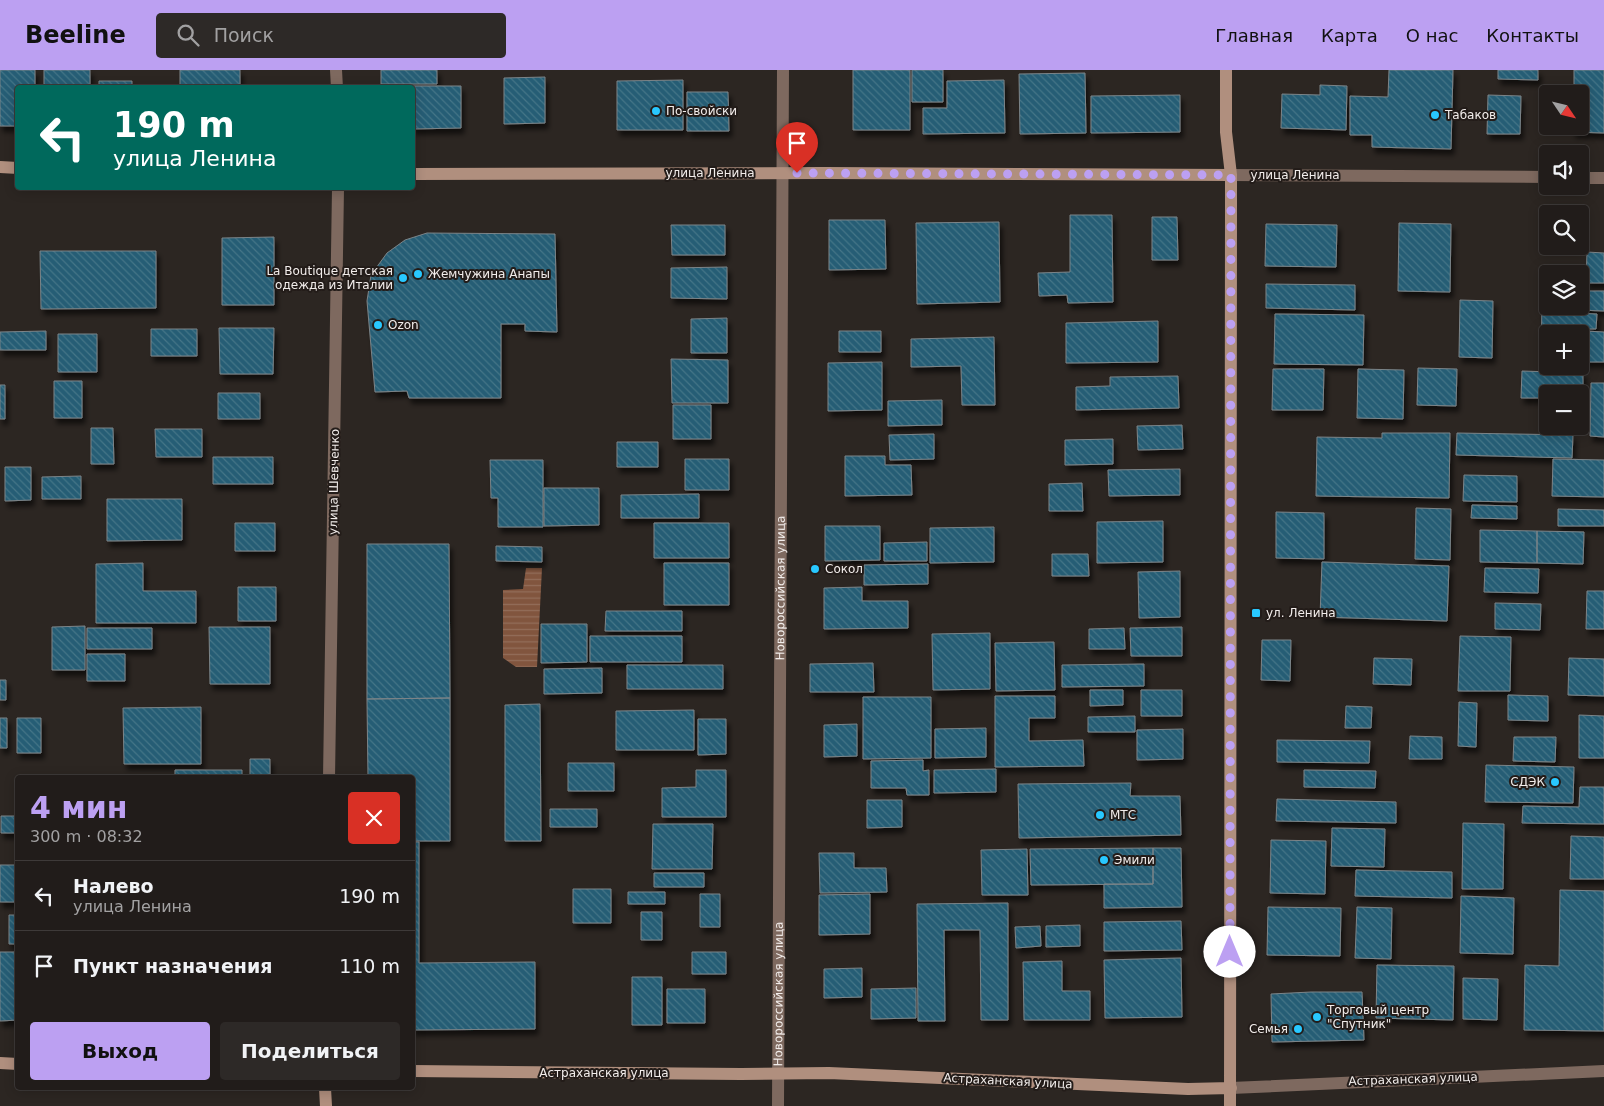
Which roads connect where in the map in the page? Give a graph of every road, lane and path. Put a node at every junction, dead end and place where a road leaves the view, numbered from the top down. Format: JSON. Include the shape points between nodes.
{"nodes":[{"id":1,"x":336,"y":70,"type":"edge"},
{"id":2,"x":783,"y":70,"type":"edge"},
{"id":3,"x":1226,"y":70,"type":"edge"},
{"id":4,"x":337,"y":85,"type":"edge"},
{"id":5,"x":0,"y":167,"type":"edge"},
{"id":6,"x":15,"y":168,"type":"edge"},
{"id":7,"x":783,"y":173,"type":"junction"},
{"id":8,"x":415,"y":174,"type":"edge"},
{"id":9,"x":1231,"y":175,"type":"junction"},
{"id":10,"x":1539,"y":177,"type":"edge"},
{"id":11,"x":1589,"y":178,"type":"edge"},
{"id":12,"x":1604,"y":178,"type":"edge"},
{"id":13,"x":338,"y":190,"type":"edge"},
{"id":14,"x":329,"y":775,"type":"edge"},
{"id":15,"x":0,"y":1064,"type":"edge"},
{"id":16,"x":15,"y":1064,"type":"edge"},
{"id":17,"x":415,"y":1071,"type":"edge"},
{"id":18,"x":1604,"y":1072,"type":"edge"},
{"id":19,"x":778,"y":1073,"type":"junction"},
{"id":20,"x":1231,"y":1088,"type":"junction"},
{"id":21,"x":325,"y":1090,"type":"edge"},
{"id":22,"x":326,"y":1106,"type":"edge"},
{"id":23,"x":778,"y":1106,"type":"edge"},
{"id":24,"x":1230,"y":1106,"type":"edge"}],
"edges":[{"from":1,"to":4,"type":"street"},
{"from":2,"to":7,"type":"street","name":"Новороссийская улица"},
{"from":3,"to":9,"type":"street","via":[[1226,132]]},
{"from":5,"to":6,"type":"street"},
{"from":7,"to":8,"type":"street","name":"улица Ленина"},
{"from":7,"to":9,"type":"street","name":"улица Ленина"},
{"from":7,"to":19,"type":"street","name":"Новороссийская улица"},
{"from":9,"to":10,"type":"street","name":"улица Ленина"},
{"from":9,"to":20,"type":"street"},
{"from":11,"to":12,"type":"street"},
{"from":13,"to":14,"type":"street","name":"улица Шевченко"},
{"from":15,"to":16,"type":"street"},
{"from":17,"to":19,"type":"street","name":"Астраханская улица"},
{"from":18,"to":20,"type":"street","name":"Астраханская улица"},
{"from":19,"to":20,"type":"street","name":"Астраханская улица"},
{"from":19,"to":23,"type":"street","name":"Новороссийская улица"},
{"from":20,"to":24,"type":"street"},
{"from":21,"to":22,"type":"street"}]}
